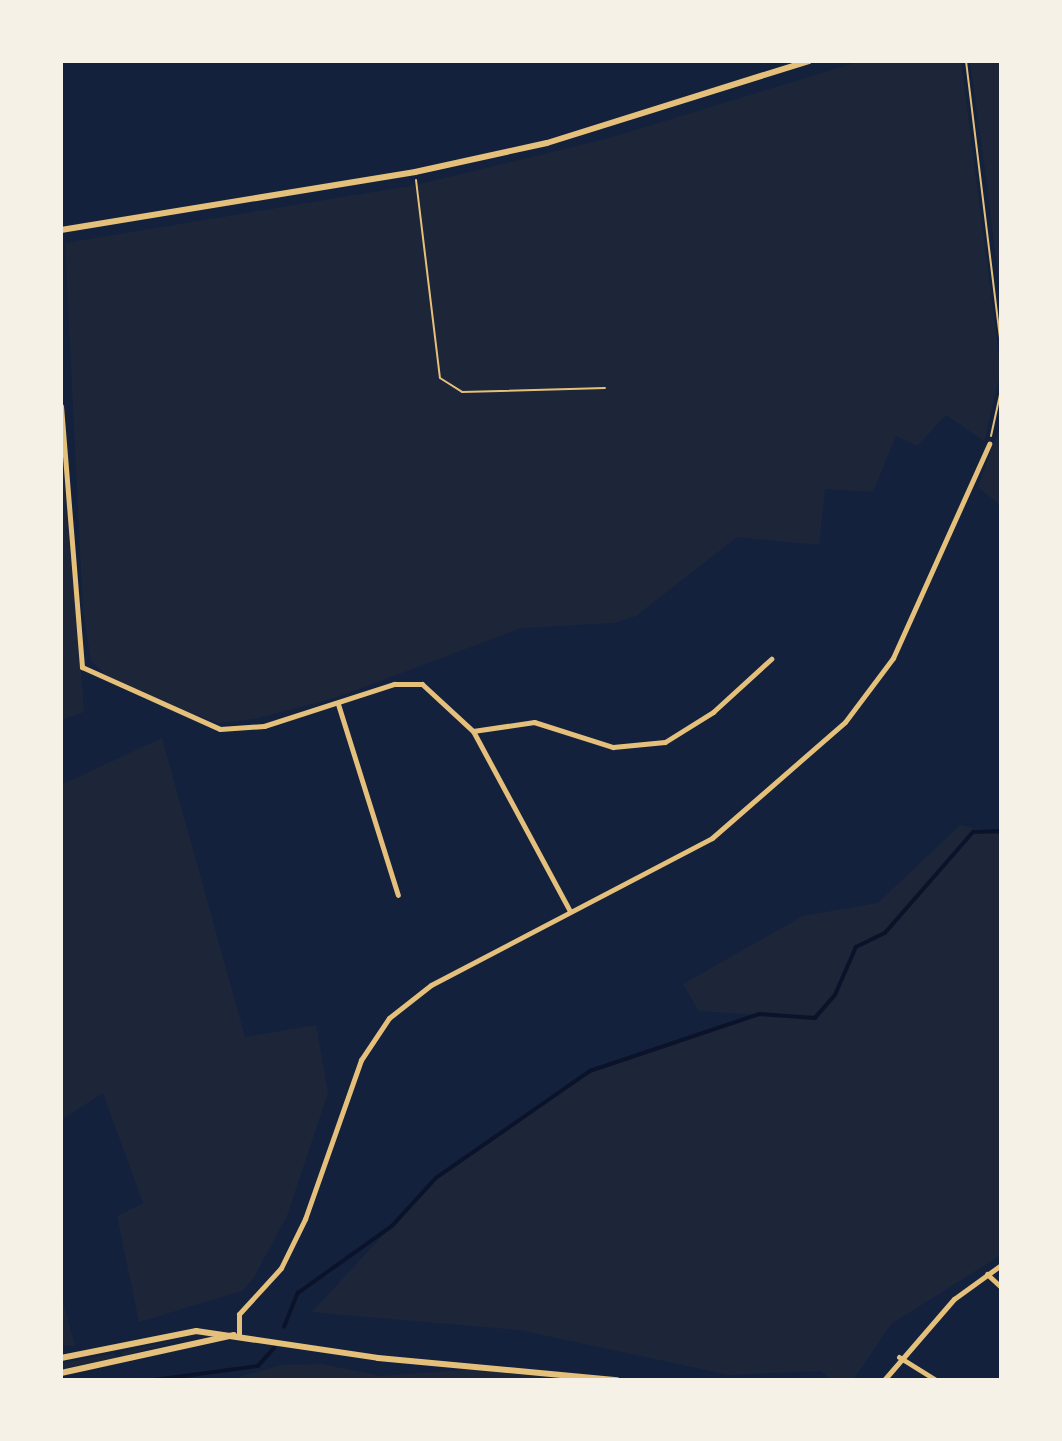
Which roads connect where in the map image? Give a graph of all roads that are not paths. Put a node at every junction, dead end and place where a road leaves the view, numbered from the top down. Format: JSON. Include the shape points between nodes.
{"nodes":[{"id":1,"x":809,"y":61,"type":"edge"},
{"id":2,"x":61,"y":230,"type":"edge"},
{"id":3,"x":61,"y":406,"type":"edge"},
{"id":4,"x":989,"y":444,"type":"road end"},
{"id":5,"x":771,"y":659,"type":"dead end"},
{"id":6,"x":338,"y":704,"type":"junction"},
{"id":7,"x":473,"y":731,"type":"junction"},
{"id":8,"x":398,"y":895,"type":"dead end"},
{"id":9,"x":570,"y":911,"type":"junction"},
{"id":10,"x":1001,"y":1265,"type":"edge"},
{"id":11,"x":987,"y":1274,"type":"junction"},
{"id":12,"x":1001,"y":1287,"type":"edge"},
{"id":13,"x":239,"y":1334,"type":"junction"},
{"id":14,"x":899,"y":1357,"type":"junction"},
{"id":15,"x":61,"y":1358,"type":"edge"},
{"id":16,"x":61,"y":1373,"type":"edge"},
{"id":17,"x":617,"y":1380,"type":"edge"},
{"id":18,"x":884,"y":1380,"type":"edge"},
{"id":19,"x":936,"y":1380,"type":"edge"}],
"edges":[{"from":1,"to":2,"type":"street","via":[[603,127],[415,172]]},
{"from":3,"to":6,"type":"street","via":[[82,667],[220,729],[264,726]]},
{"from":4,"to":9,"type":"street","via":[[893,658],[845,722],[712,838]]},
{"from":5,"to":7,"type":"street","via":[[713,712],[665,741],[613,747],[534,722]]},
{"from":6,"to":7,"type":"street","via":[[412,681],[430,689]]},
{"from":6,"to":8,"type":"street"},
{"from":7,"to":9,"type":"street"},
{"from":9,"to":13,"type":"street","via":[[431,985],[389,1018],[360,1060],[305,1220],[281,1268],[239,1314]]},
{"from":10,"to":11,"type":"street"},
{"from":11,"to":12,"type":"street"},
{"from":11,"to":14,"type":"street"},
{"from":13,"to":15,"type":"street","via":[[196,1331]]},
{"from":13,"to":16,"type":"street"},
{"from":13,"to":17,"type":"street","via":[[378,1358]]},
{"from":14,"to":18,"type":"street"},
{"from":14,"to":19,"type":"street"}]}
